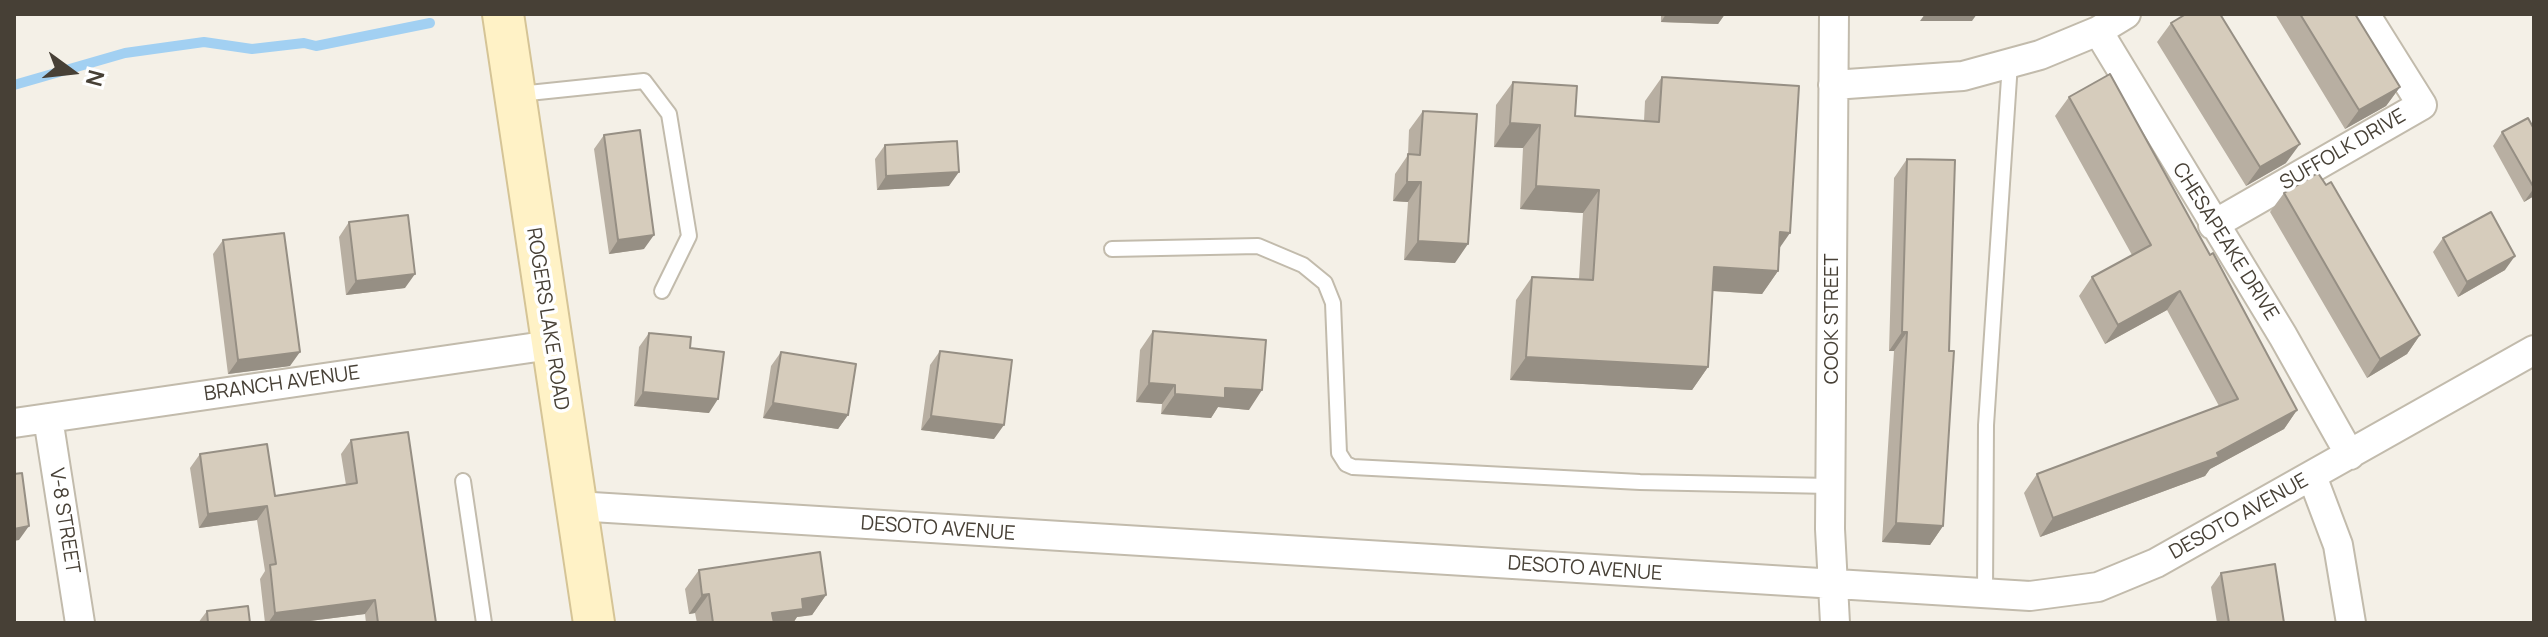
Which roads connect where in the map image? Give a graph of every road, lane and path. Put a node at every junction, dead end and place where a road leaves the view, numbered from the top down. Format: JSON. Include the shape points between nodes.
{"nodes":[{"id":1,"x":503,"y":14,"type":"edge"},
{"id":2,"x":1834,"y":14,"type":"edge"},
{"id":3,"x":2126,"y":14,"type":"edge"},
{"id":4,"x":2365,"y":14,"type":"edge"},
{"id":5,"x":2098,"y":31,"type":"junction"},
{"id":6,"x":2010,"y":63,"type":"junction"},
{"id":7,"x":1833,"y":85,"type":"junction"},
{"id":8,"x":514,"y":95,"type":"junction"},
{"id":9,"x":2213,"y":225,"type":"junction"},
{"id":10,"x":1112,"y":249,"type":"dead end"},
{"id":11,"x":662,"y":291,"type":"dead end"},
{"id":12,"x":551,"y":345,"type":"junction"},
{"id":13,"x":2534,"y":350,"type":"edge"},
{"id":14,"x":48,"y":418,"type":"junction"},
{"id":15,"x":14,"y":423,"type":"edge"},
{"id":16,"x":2350,"y":455,"type":"junction"},
{"id":17,"x":2312,"y":476,"type":"junction"},
{"id":18,"x":463,"y":481,"type":"dead end"},
{"id":19,"x":1830,"y":486,"type":"junction"},
{"id":20,"x":576,"y":506,"type":"junction"},
{"id":21,"x":1833,"y":585,"type":"junction"},
{"id":22,"x":1985,"y":593,"type":"junction"},
{"id":23,"x":80,"y":623,"type":"edge"},
{"id":24,"x":484,"y":623,"type":"edge"},
{"id":25,"x":594,"y":623,"type":"edge"},
{"id":26,"x":1835,"y":623,"type":"edge"},
{"id":27,"x":2351,"y":623,"type":"edge"}],
"edges":[{"from":1,"to":8,"type":"main road","name":"ROGERS LAKE ROAD"},
{"from":2,"to":7,"type":"street","name":"COOK STREET"},
{"from":3,"to":5,"type":"street"},
{"from":4,"to":9,"type":"street","name":"SUFFOLK DRIVE","via":[[2422,105]]},
{"from":5,"to":6,"type":"street"},
{"from":5,"to":9,"type":"street","name":"CHESAPEAKE DRIVE"},
{"from":6,"to":7,"type":"street","via":[[1963,76]]},
{"from":6,"to":22,"type":"lane","via":[[1986,425]]},
{"from":7,"to":19,"type":"street","name":"COOK STREET"},
{"from":8,"to":11,"type":"lane","via":[[644,81],[661,103],[669,114],[689,236]]},
{"from":8,"to":12,"type":"main road","name":"ROGERS LAKE ROAD"},
{"from":9,"to":16,"type":"street","name":"CHESAPEAKE DRIVE"},
{"from":10,"to":19,"type":"lane","via":[[1258,246],[1303,265],[1325,283],[1333,303],[1339,453],[1353,467]]},
{"from":12,"to":14,"type":"street","name":"BRANCH AVENUE"},
{"from":12,"to":20,"type":"main road","name":"ROGERS LAKE ROAD"},
{"from":13,"to":16,"type":"street","name":"DESOTO AVENUE"},
{"from":14,"to":15,"type":"street","name":"BRANCH AVENUE"},
{"from":14,"to":23,"type":"street","name":"V-8 STREET"},
{"from":16,"to":17,"type":"street","name":"DESOTO AVENUE"},
{"from":17,"to":22,"type":"street","name":"DESOTO AVENUE","via":[[2156,563],[2098,587],[2030,596]]},
{"from":17,"to":27,"type":"street","via":[[2338,545]]},
{"from":18,"to":24,"type":"lane"},
{"from":19,"to":21,"type":"street","name":"COOK STREET"},
{"from":20,"to":21,"type":"street","name":"DESOTO AVENUE"},
{"from":20,"to":25,"type":"main road","name":"ROGERS LAKE ROAD"},
{"from":21,"to":22,"type":"street","name":"DESOTO AVENUE"},
{"from":21,"to":26,"type":"street","name":"COOK STREET"}]}
